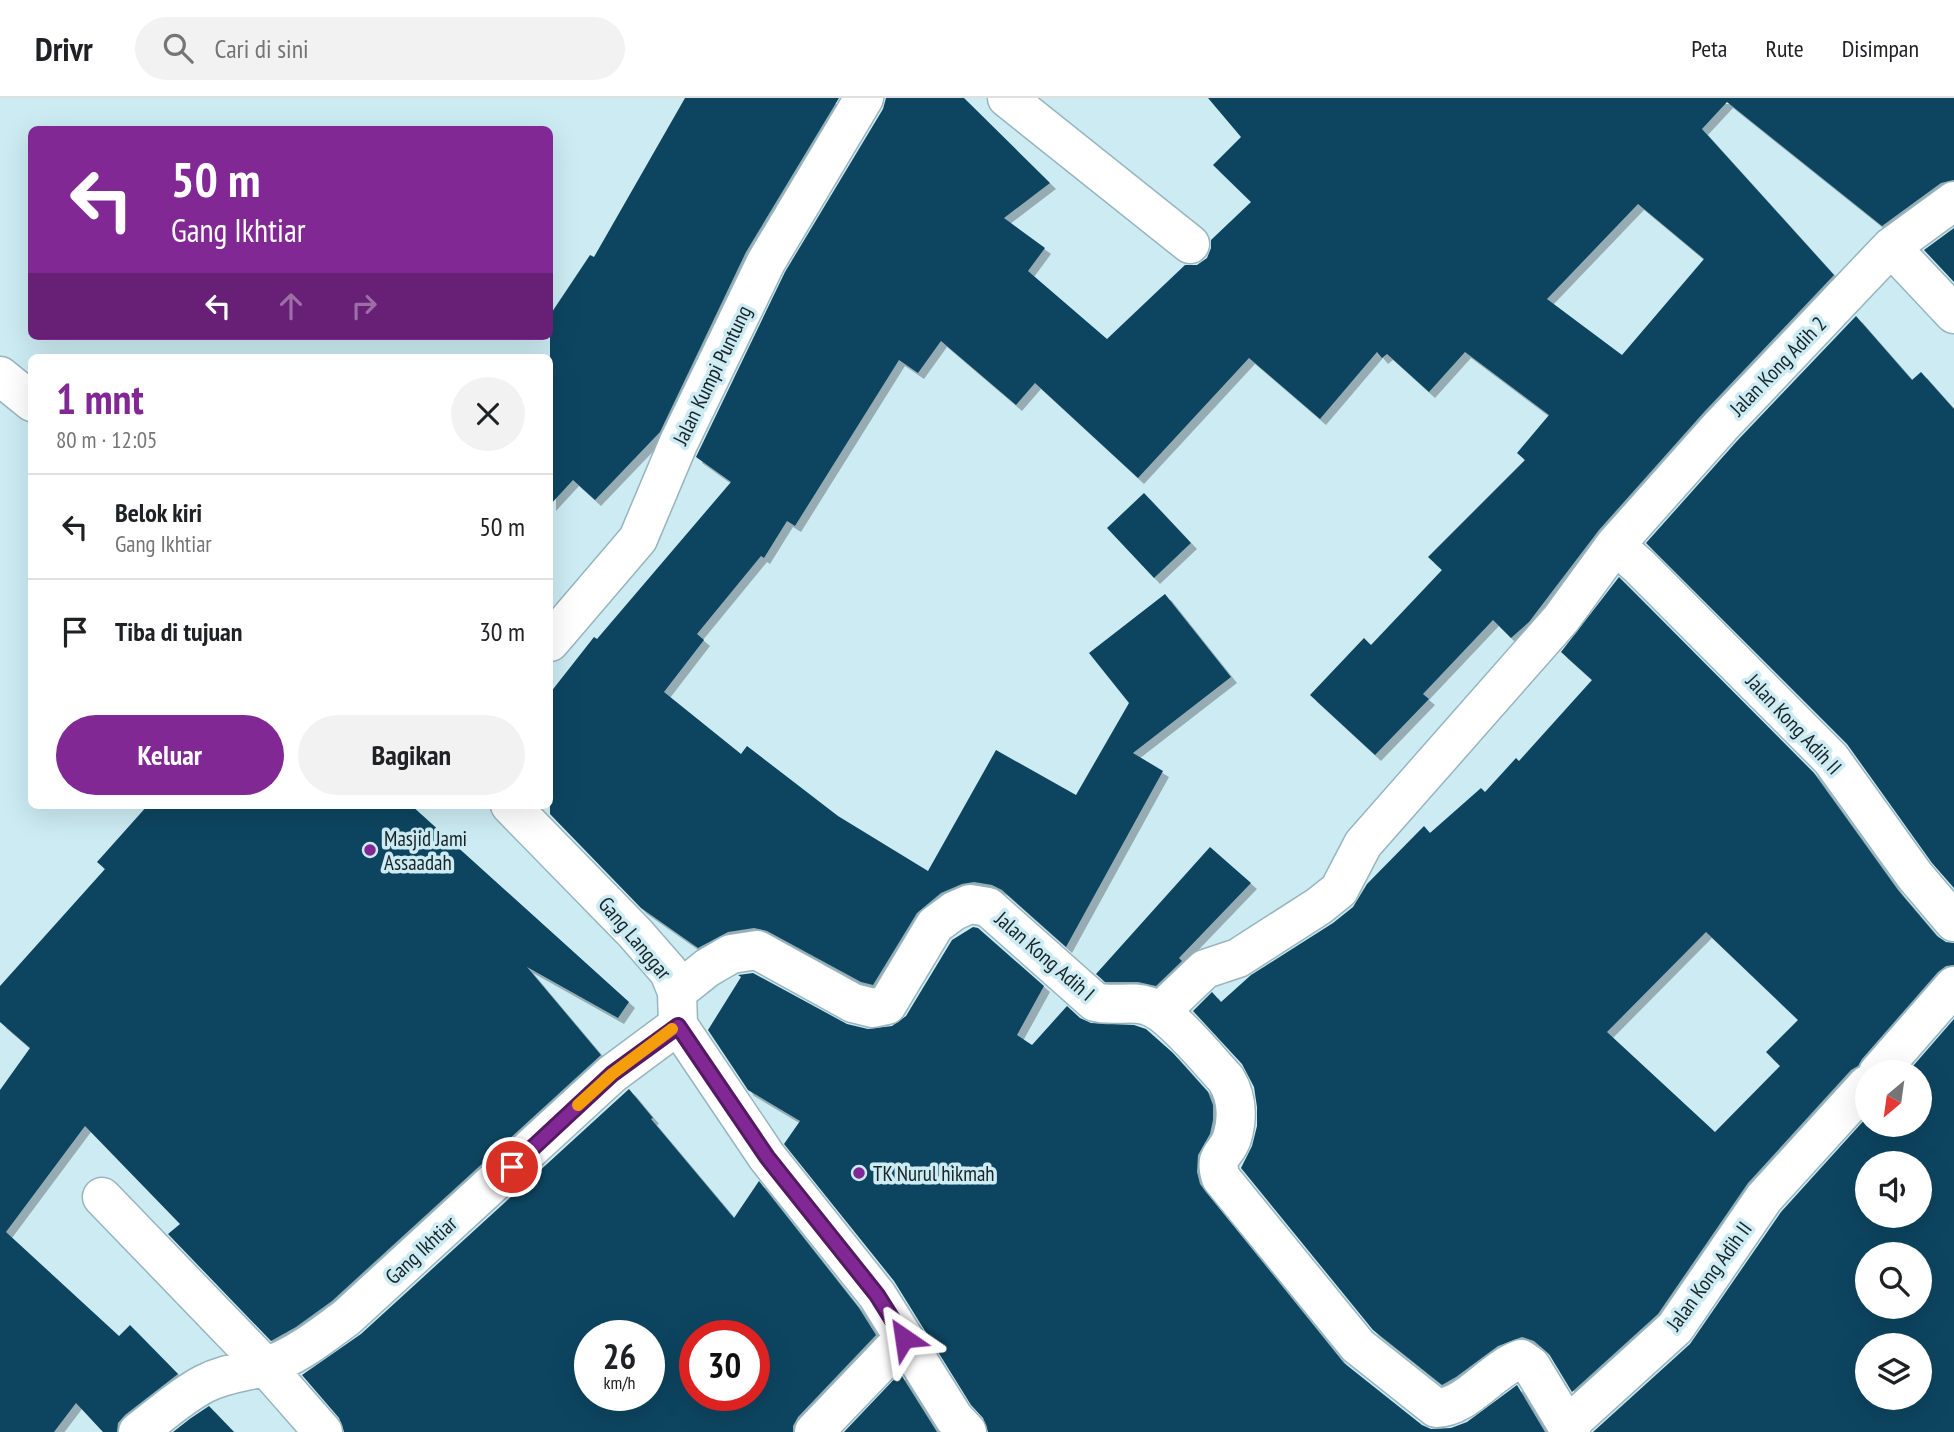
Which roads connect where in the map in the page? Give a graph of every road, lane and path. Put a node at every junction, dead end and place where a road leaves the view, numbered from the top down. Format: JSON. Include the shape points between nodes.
{"nodes":[{"id":1,"x":864,"y":98,"type":"edge"},
{"id":2,"x":1007,"y":98,"type":"edge"},
{"id":3,"x":1954,"y":201,"type":"edge"},
{"id":4,"x":1190,"y":244,"type":"dead end"},
{"id":5,"x":1891,"y":247,"type":"junction"},
{"id":6,"x":1954,"y":314,"type":"edge"},
{"id":7,"x":0,"y":376,"type":"edge"},
{"id":8,"x":28,"y":399,"type":"edge"},
{"id":9,"x":1615,"y":545,"type":"junction"},
{"id":10,"x":553,"y":638,"type":"edge"},
{"id":11,"x":514,"y":809,"type":"edge"},
{"id":12,"x":1954,"y":922,"type":"edge"},
{"id":13,"x":1954,"y":986,"type":"edge"},
{"id":14,"x":677,"y":1009,"type":"junction"},
{"id":15,"x":1161,"y":1011,"type":"junction"},
{"id":16,"x":1889,"y":1060,"type":"edge"},
{"id":17,"x":1855,"y":1098,"type":"edge"},
{"id":18,"x":102,"y":1197,"type":"dead end"},
{"id":19,"x":904,"y":1338,"type":"junction"},
{"id":20,"x":265,"y":1367,"type":"junction"},
{"id":21,"x":955,"y":1427,"type":"edge"},
{"id":22,"x":1569,"y":1429,"type":"edge"},
{"id":23,"x":138,"y":1432,"type":"edge"},
{"id":24,"x":323,"y":1432,"type":"edge"},
{"id":25,"x":814,"y":1432,"type":"edge"}],
"edges":[{"from":1,"to":10,"type":"street","name":"Jalan Kumpi Puntung","via":[[766,262],[678,444],[638,539]]},
{"from":2,"to":4,"type":"street"},
{"from":3,"to":5,"type":"street","name":"Jalan Kong Adih 2"},
{"from":5,"to":6,"type":"street"},
{"from":5,"to":9,"type":"street","name":"Jalan Kong Adih 2"},
{"from":7,"to":8,"type":"street"},
{"from":9,"to":12,"type":"street","name":"Jalan Kong Adih II","via":[[1831,759]]},
{"from":9,"to":15,"type":"street","name":"Jalan Kong Adih 2","via":[[1561,619],[1363,844],[1339,890],[1238,958],[1196,975]]},
{"from":11,"to":14,"type":"street","name":"Gang Langgar","via":[[668,972]]},
{"from":13,"to":16,"type":"street"},
{"from":14,"to":15,"type":"street","name":"Jalan Kong Adih I","via":[[707,968],[731,954],[757,950],[852,1003],[873,1008],[887,1005],[935,925],[970,904],[988,907],[1095,1002],[1146,1004]]},
{"from":14,"to":19,"type":"street","name":"Gang Langgar","via":[[767,1157],[877,1295]]},
{"from":14,"to":20,"type":"street","name":"Gang Ikhtiar","via":[[346,1318],[305,1348]]},
{"from":15,"to":22,"type":"street","via":[[1234,1093],[1231,1141],[1217,1168],[1221,1178],[1358,1346],[1436,1408],[1451,1407],[1506,1364],[1521,1359],[1531,1366]]},
{"from":17,"to":22,"type":"street","name":"Jalan Kong Adih II","via":[[1764,1198],[1675,1328]]},
{"from":18,"to":20,"type":"street"},
{"from":19,"to":21,"type":"street","name":"Gang Langgar"},
{"from":19,"to":25,"type":"street"},
{"from":20,"to":23,"type":"street","name":"Gang Ikhtiar","via":[[234,1372],[204,1384]]},
{"from":20,"to":24,"type":"street"}]}
